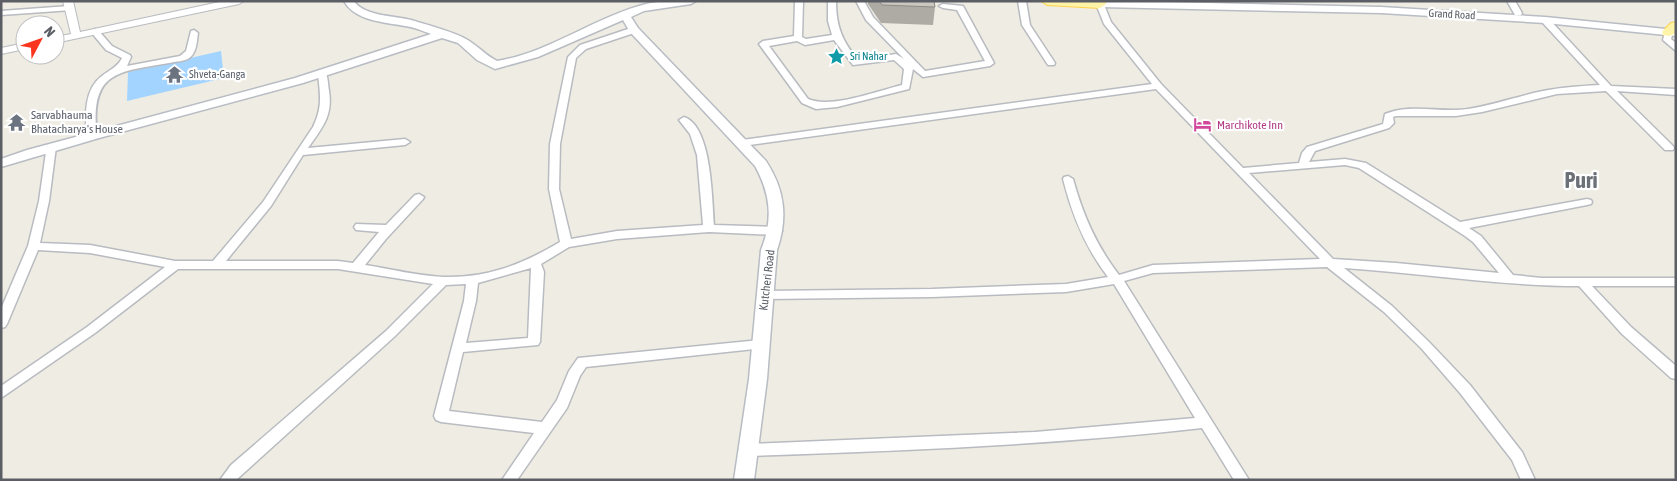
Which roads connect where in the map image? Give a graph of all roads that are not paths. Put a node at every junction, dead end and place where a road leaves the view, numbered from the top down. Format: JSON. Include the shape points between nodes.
{"nodes":[{"id":1,"x":239,"y":1,"type":"edge"},
{"id":2,"x":348,"y":1,"type":"edge"},
{"id":3,"x":691,"y":1,"type":"edge"},
{"id":4,"x":799,"y":1,"type":"edge"},
{"id":5,"x":832,"y":1,"type":"edge"},
{"id":6,"x":860,"y":1,"type":"edge"},
{"id":7,"x":1022,"y":1,"type":"edge"},
{"id":8,"x":1047,"y":1,"type":"edge"},
{"id":9,"x":1302,"y":1,"type":"edge"},
{"id":10,"x":1511,"y":1,"type":"edge"},
{"id":11,"x":1100,"y":2,"type":"edge"},
{"id":12,"x":69,"y":5,"type":"edge"},
{"id":13,"x":204,"y":5,"type":"edge"},
{"id":14,"x":944,"y":6,"type":"dead end"},
{"id":15,"x":1,"y":13,"type":"edge"},
{"id":16,"x":1518,"y":13,"type":"junction"},
{"id":17,"x":625,"y":15,"type":"junction"},
{"id":18,"x":1545,"y":20,"type":"junction"},
{"id":19,"x":634,"y":30,"type":"junction"},
{"id":20,"x":1674,"y":31,"type":"edge"},
{"id":21,"x":95,"y":32,"type":"junction"},
{"id":22,"x":194,"y":32,"type":"dead end"},
{"id":23,"x":440,"y":34,"type":"junction"},
{"id":24,"x":76,"y":35,"type":"junction"},
{"id":25,"x":837,"y":37,"type":"junction"},
{"id":26,"x":65,"y":38,"type":"edge"},
{"id":27,"x":798,"y":38,"type":"junction"},
{"id":28,"x":15,"y":48,"type":"edge"},
{"id":29,"x":1676,"y":48,"type":"edge"},
{"id":30,"x":1,"y":51,"type":"edge"},
{"id":31,"x":1050,"y":63,"type":"dead end"},
{"id":32,"x":118,"y":70,"type":"junction"},
{"id":33,"x":322,"y":73,"type":"junction"},
{"id":34,"x":1158,"y":86,"type":"junction"},
{"id":35,"x":1611,"y":89,"type":"junction"},
{"id":36,"x":1676,"y":92,"type":"edge"},
{"id":37,"x":684,"y":120,"type":"dead end"},
{"id":38,"x":92,"y":135,"type":"junction"},
{"id":39,"x":405,"y":142,"type":"dead end"},
{"id":40,"x":742,"y":143,"type":"junction"},
{"id":41,"x":51,"y":147,"type":"junction"},
{"id":42,"x":1669,"y":148,"type":"dead end"},
{"id":43,"x":300,"y":152,"type":"junction"},
{"id":44,"x":1,"y":163,"type":"edge"},
{"id":45,"x":1303,"y":165,"type":"junction"},
{"id":46,"x":1241,"y":171,"type":"junction"},
{"id":47,"x":1068,"y":179,"type":"dead end"},
{"id":48,"x":419,"y":197,"type":"dead end"},
{"id":49,"x":1587,"y":202,"type":"dead end"},
{"id":50,"x":1460,"y":226,"type":"junction"},
{"id":51,"x":360,"y":227,"type":"dead end"},
{"id":52,"x":710,"y":228,"type":"junction"},
{"id":53,"x":389,"y":229,"type":"junction"},
{"id":54,"x":776,"y":231,"type":"junction"},
{"id":55,"x":566,"y":244,"type":"junction"},
{"id":56,"x":34,"y":246,"type":"junction"},
{"id":57,"x":535,"y":262,"type":"junction"},
{"id":58,"x":1330,"y":263,"type":"junction"},
{"id":59,"x":217,"y":264,"type":"junction"},
{"id":60,"x":175,"y":265,"type":"junction"},
{"id":61,"x":356,"y":268,"type":"junction"},
{"id":62,"x":1118,"y":279,"type":"junction"},
{"id":63,"x":1510,"y":279,"type":"junction"},
{"id":64,"x":472,"y":280,"type":"junction"},
{"id":65,"x":443,"y":281,"type":"junction"},
{"id":66,"x":1582,"y":282,"type":"junction"},
{"id":67,"x":1676,"y":282,"type":"edge"},
{"id":68,"x":764,"y":295,"type":"junction"},
{"id":69,"x":1,"y":324,"type":"edge"},
{"id":70,"x":760,"y":345,"type":"junction"},
{"id":71,"x":458,"y":348,"type":"junction"},
{"id":72,"x":1676,"y":374,"type":"edge"},
{"id":73,"x":1,"y":393,"type":"edge"},
{"id":74,"x":1206,"y":422,"type":"junction"},
{"id":75,"x":544,"y":428,"type":"junction"},
{"id":76,"x":748,"y":450,"type":"junction"},
{"id":77,"x":226,"y":480,"type":"edge"},
{"id":78,"x":509,"y":480,"type":"edge"},
{"id":79,"x":744,"y":480,"type":"edge"},
{"id":80,"x":1242,"y":480,"type":"edge"},
{"id":81,"x":1528,"y":480,"type":"edge"}],
"edges":[{"from":1,"to":13,"type":"street"},
{"from":2,"to":23,"type":"main road","via":[[353,8],[378,18],[409,23]]},
{"from":3,"to":17,"type":"main road","via":[[642,8]]},
{"from":4,"to":27,"type":"street"},
{"from":5,"to":25,"type":"street","via":[[831,24]]},
{"from":6,"to":14,"type":"street","via":[[870,18],[922,74],[990,63],[960,8]]},
{"from":7,"to":31,"type":"street","via":[[1026,25]]},
{"from":8,"to":11,"type":"main road","name":"Grand Road"},
{"from":9,"to":16,"type":"main road","name":"Grand Road"},
{"from":10,"to":16,"type":"street"},
{"from":11,"to":18,"type":"main road","name":"Grand Road","via":[[1372,10]]},
{"from":11,"to":34,"type":"street","via":[[1107,22]]},
{"from":12,"to":15,"type":"street"},
{"from":12,"to":24,"type":"street"},
{"from":13,"to":21,"type":"street"},
{"from":16,"to":20,"type":"main road","name":"Grand Road"},
{"from":17,"to":19,"type":"main road","name":"Kutcheri Road"},
{"from":17,"to":23,"type":"main road","via":[[579,37],[508,64],[495,65],[481,58],[462,41]]},
{"from":18,"to":20,"type":"main road","name":"Grand Road"},
{"from":18,"to":35,"type":"street","via":[[1570,51]]},
{"from":19,"to":40,"type":"main road","name":"Kutcheri Road"},
{"from":19,"to":55,"type":"street","via":[[583,47],[572,57],[555,144],[554,189]]},
{"from":20,"to":29,"type":"street","via":[[1667,40]]},
{"from":21,"to":24,"type":"street"},
{"from":21,"to":32,"type":"street","via":[[109,48],[126,55],[126,61]]},
{"from":22,"to":32,"type":"street","via":[[190,52],[183,58]]},
{"from":23,"to":33,"type":"main road"},
{"from":24,"to":26,"type":"street"},
{"from":25,"to":27,"type":"street","via":[[805,42]]},
{"from":25,"to":27,"type":"street","via":[[856,63],[896,57],[909,68],[906,87],[837,104],[810,104],[763,44]]},
{"from":28,"to":30,"type":"street"},
{"from":32,"to":38,"type":"street","via":[[96,87],[90,117]]},
{"from":33,"to":38,"type":"main road"},
{"from":33,"to":43,"type":"street","via":[[326,102],[324,114]]},
{"from":34,"to":40,"type":"street"},
{"from":34,"to":46,"type":"street"},
{"from":35,"to":36,"type":"street"},
{"from":35,"to":42,"type":"street"},
{"from":35,"to":45,"type":"street","via":[[1556,91],[1456,113],[1397,113],[1388,116],[1386,126],[1311,148]]},
{"from":37,"to":52,"type":"street","via":[[695,133],[702,154]]},
{"from":38,"to":41,"type":"main road"},
{"from":39,"to":43,"type":"street"},
{"from":40,"to":54,"type":"main road","name":"Kutcheri Road","via":[[770,178]]},
{"from":41,"to":44,"type":"main road"},
{"from":41,"to":56,"type":"street"},
{"from":43,"to":59,"type":"street","via":[[267,204]]},
{"from":45,"to":46,"type":"street"},
{"from":45,"to":50,"type":"street","via":[[1345,162],[1362,165]]},
{"from":46,"to":58,"type":"street"},
{"from":47,"to":62,"type":"street","via":[[1083,230]]},
{"from":48,"to":53,"type":"street"},
{"from":49,"to":50,"type":"street"},
{"from":50,"to":63,"type":"street","via":[[1477,239]]},
{"from":51,"to":53,"type":"street"},
{"from":52,"to":54,"type":"street"},
{"from":52,"to":55,"type":"street","via":[[617,235]]},
{"from":53,"to":61,"type":"street"},
{"from":54,"to":68,"type":"main road","name":"Kutcheri Road","via":[[769,250]]},
{"from":55,"to":57,"type":"street"},
{"from":56,"to":60,"type":"street","via":[[90,249]]},
{"from":56,"to":69,"type":"street"},
{"from":57,"to":64,"type":"street"},
{"from":57,"to":71,"type":"street","via":[[538,272],[534,342]]},
{"from":58,"to":62,"type":"street","via":[[1153,269]]},
{"from":58,"to":63,"type":"street","via":[[1396,266]]},
{"from":58,"to":81,"type":"street","via":[[1388,309],[1466,389],[1517,456]]},
{"from":59,"to":60,"type":"street"},
{"from":59,"to":61,"type":"street"},
{"from":60,"to":73,"type":"street","via":[[91,330]]},
{"from":61,"to":65,"type":"street"},
{"from":62,"to":68,"type":"street","via":[[1066,288]]},
{"from":62,"to":74,"type":"street"},
{"from":63,"to":66,"type":"street"},
{"from":64,"to":65,"type":"street"},
{"from":64,"to":71,"type":"street"},
{"from":65,"to":77,"type":"street","via":[[390,334]]},
{"from":66,"to":67,"type":"street"},
{"from":66,"to":72,"type":"street","via":[[1622,328]]},
{"from":68,"to":70,"type":"main road","name":"Kutcheri Road"},
{"from":70,"to":75,"type":"street","via":[[583,362],[577,367],[568,394]]},
{"from":70,"to":76,"type":"main road","name":"Kutcheri Road"},
{"from":71,"to":75,"type":"street","via":[[441,416]]},
{"from":74,"to":76,"type":"street","via":[[1133,432],[989,442]]},
{"from":74,"to":80,"type":"street"},
{"from":75,"to":78,"type":"street"},
{"from":76,"to":79,"type":"main road","name":"Kutcheri Road"}]}
